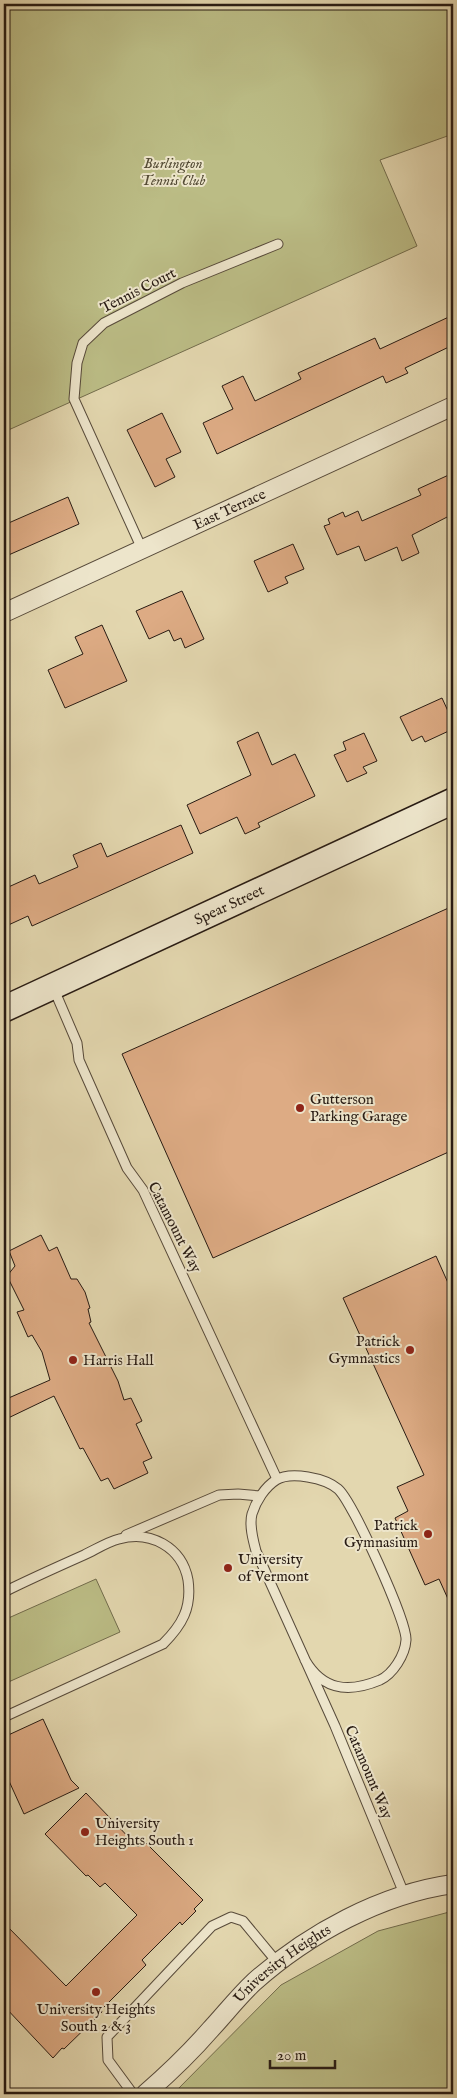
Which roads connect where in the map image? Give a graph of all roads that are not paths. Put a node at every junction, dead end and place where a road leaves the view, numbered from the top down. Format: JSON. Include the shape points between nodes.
{"nodes":[{"id":1,"x":278,"y":244,"type":"dead end"},
{"id":2,"x":453,"y":406,"type":"edge"},
{"id":3,"x":142,"y":549,"type":"junction"},
{"id":4,"x":4,"y":613,"type":"edge"},
{"id":5,"x":453,"y":801,"type":"edge"},
{"id":6,"x":52,"y":986,"type":"junction"},
{"id":7,"x":4,"y":1009,"type":"edge"},
{"id":8,"x":277,"y":1479,"type":"junction"},
{"id":9,"x":260,"y":1496,"type":"junction"},
{"id":10,"x":119,"y":1539,"type":"junction"},
{"id":11,"x":4,"y":1592,"type":"edge"},
{"id":12,"x":306,"y":1660,"type":"junction"},
{"id":13,"x":4,"y":1717,"type":"edge"},
{"id":14,"x":453,"y":1884,"type":"edge"},
{"id":15,"x":405,"y":1896,"type":"junction"},
{"id":16,"x":277,"y":1962,"type":"junction"},
{"id":17,"x":133,"y":2094,"type":"edge"},
{"id":18,"x":145,"y":2094,"type":"edge"}],
"edges":[{"from":1,"to":3,"type":"lane","name":"Tennis Court","via":[[182,283],[104,323],[83,343],[77,362],[74,399]]},
{"from":2,"to":3,"type":"street","name":"East Terrace"},
{"from":3,"to":4,"type":"street","name":"East Terrace"},
{"from":5,"to":6,"type":"main road","name":"Spear Street"},
{"from":6,"to":7,"type":"main road","name":"Spear Street"},
{"from":6,"to":8,"type":"lane","name":"Catamount Way","via":[[77,1043],[79,1060],[127,1168],[143,1190]]},
{"from":8,"to":9,"type":"lane","name":"Catamount Way"},
{"from":8,"to":12,"type":"lane","name":"Catamount Way","via":[[301,1476],[320,1479],[338,1489],[351,1506],[397,1608],[406,1640],[400,1661],[385,1678],[362,1687],[346,1688],[324,1682]]},
{"from":9,"to":10,"type":"lane","via":[[219,1495]]},
{"from":9,"to":12,"type":"lane","name":"Catamount Way","via":[[252,1515],[256,1551]]},
{"from":10,"to":11,"type":"lane"},
{"from":10,"to":13,"type":"lane","via":[[144,1536],[165,1543],[181,1560],[188,1580],[188,1607],[178,1629],[163,1644]]},
{"from":12,"to":15,"type":"lane","name":"Catamount Way"},
{"from":14,"to":15,"type":"street","name":"University Heights"},
{"from":15,"to":16,"type":"street","name":"University Heights","via":[[349,1918]]},
{"from":16,"to":17,"type":"lane","via":[[243,1921],[231,1917],[212,1926],[107,2037],[108,2060]]},
{"from":16,"to":18,"type":"street","name":"University Heights"}]}
